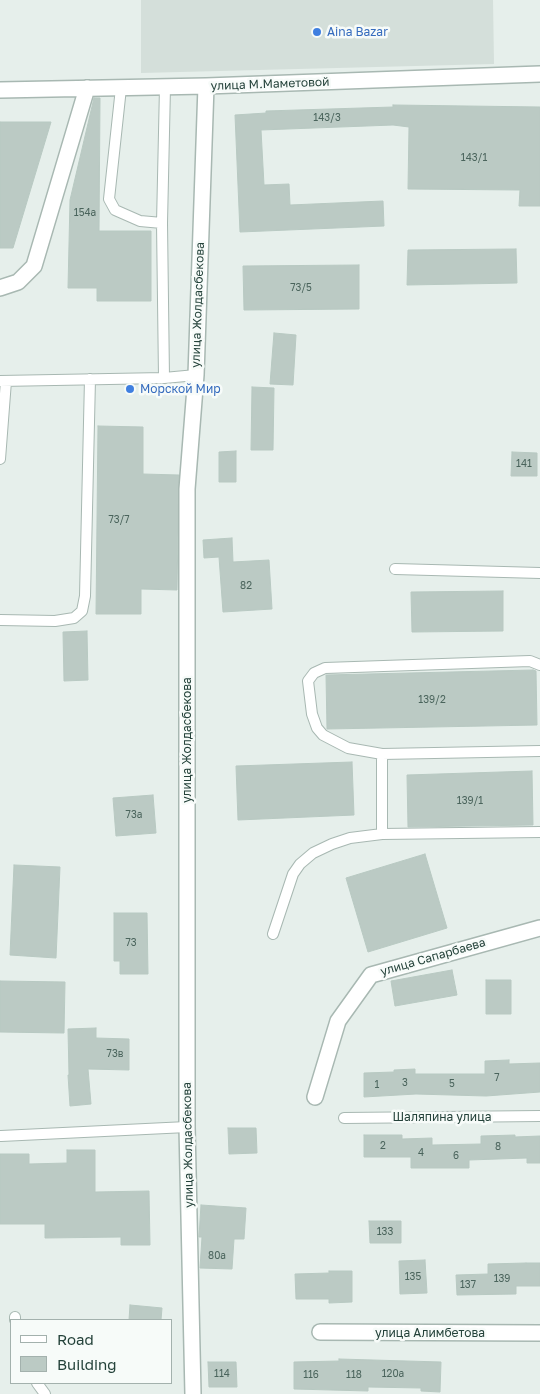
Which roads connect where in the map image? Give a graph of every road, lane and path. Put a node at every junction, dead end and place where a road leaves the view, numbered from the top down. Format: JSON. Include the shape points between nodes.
{"nodes":[{"id":1,"x":540,"y":74,"type":"edge"},
{"id":2,"x":206,"y":86,"type":"junction"},
{"id":3,"x":165,"y":87,"type":"junction"},
{"id":4,"x":87,"y":88,"type":"junction"},
{"id":5,"x":120,"y":88,"type":"junction"},
{"id":6,"x":0,"y":90,"type":"edge"},
{"id":7,"x":162,"y":223,"type":"junction"},
{"id":8,"x":0,"y":288,"type":"edge"},
{"id":9,"x":196,"y":375,"type":"junction"},
{"id":10,"x":164,"y":378,"type":"junction"},
{"id":11,"x":90,"y":379,"type":"junction"},
{"id":12,"x":3,"y":381,"type":"edge"},
{"id":13,"x":0,"y":458,"type":"edge"},
{"id":14,"x":395,"y":569,"type":"dead end"},
{"id":15,"x":540,"y":574,"type":"edge"},
{"id":16,"x":0,"y":620,"type":"edge"},
{"id":17,"x":540,"y":665,"type":"edge"},
{"id":18,"x":540,"y":751,"type":"edge"},
{"id":19,"x":382,"y":754,"type":"junction"},
{"id":20,"x":540,"y":832,"type":"edge"},
{"id":21,"x":382,"y":834,"type":"junction"},
{"id":22,"x":540,"y":928,"type":"edge"},
{"id":23,"x":273,"y":934,"type":"dead end"},
{"id":24,"x":315,"y":1097,"type":"dead end"},
{"id":25,"x":540,"y":1116,"type":"edge"},
{"id":26,"x":344,"y":1118,"type":"dead end"},
{"id":27,"x":187,"y":1127,"type":"junction"},
{"id":28,"x":1,"y":1136,"type":"edge"},
{"id":29,"x":320,"y":1332,"type":"dead end"},
{"id":30,"x":540,"y":1334,"type":"edge"},
{"id":31,"x":193,"y":1394,"type":"edge"}],
"edges":[{"from":1,"to":2,"type":"street","name":"улица М.Маметовой"},
{"from":2,"to":3,"type":"street","name":"улица М.Маметовой"},
{"from":2,"to":9,"type":"street","name":"улица Жолдасбекова"},
{"from":3,"to":5,"type":"street","name":"улица М.Маметовой"},
{"from":3,"to":7,"type":"lane"},
{"from":4,"to":5,"type":"street","name":"улица М.Маметовой"},
{"from":4,"to":6,"type":"street","name":"улица М.Маметовой"},
{"from":4,"to":8,"type":"street","via":[[34,266],[18,282]]},
{"from":5,"to":7,"type":"lane","via":[[109,199],[115,210],[140,221]]},
{"from":7,"to":10,"type":"lane"},
{"from":9,"to":10,"type":"lane"},
{"from":9,"to":27,"type":"street","name":"улица Жолдасбекова","via":[[187,489]]},
{"from":10,"to":11,"type":"lane"},
{"from":11,"to":12,"type":"lane"},
{"from":11,"to":16,"type":"lane","via":[[82,611],[74,618],[55,621]]},
{"from":12,"to":13,"type":"lane"},
{"from":14,"to":15,"type":"lane"},
{"from":17,"to":19,"type":"lane","via":[[530,661],[325,668],[314,673],[308,681],[317,728],[323,735],[348,748]]},
{"from":18,"to":19,"type":"lane"},
{"from":19,"to":21,"type":"lane"},
{"from":20,"to":21,"type":"lane"},
{"from":21,"to":23,"type":"lane","via":[[332,844],[300,864],[293,874]]},
{"from":22,"to":24,"type":"street","name":"улица Сапарбаева","via":[[371,975],[338,1021]]},
{"from":25,"to":26,"type":"lane","name":"Шаляпина улица"},
{"from":27,"to":28,"type":"lane"},
{"from":27,"to":31,"type":"street","name":"улица Жолдасбекова"},
{"from":29,"to":30,"type":"street","name":"улица Алимбетова"}]}
